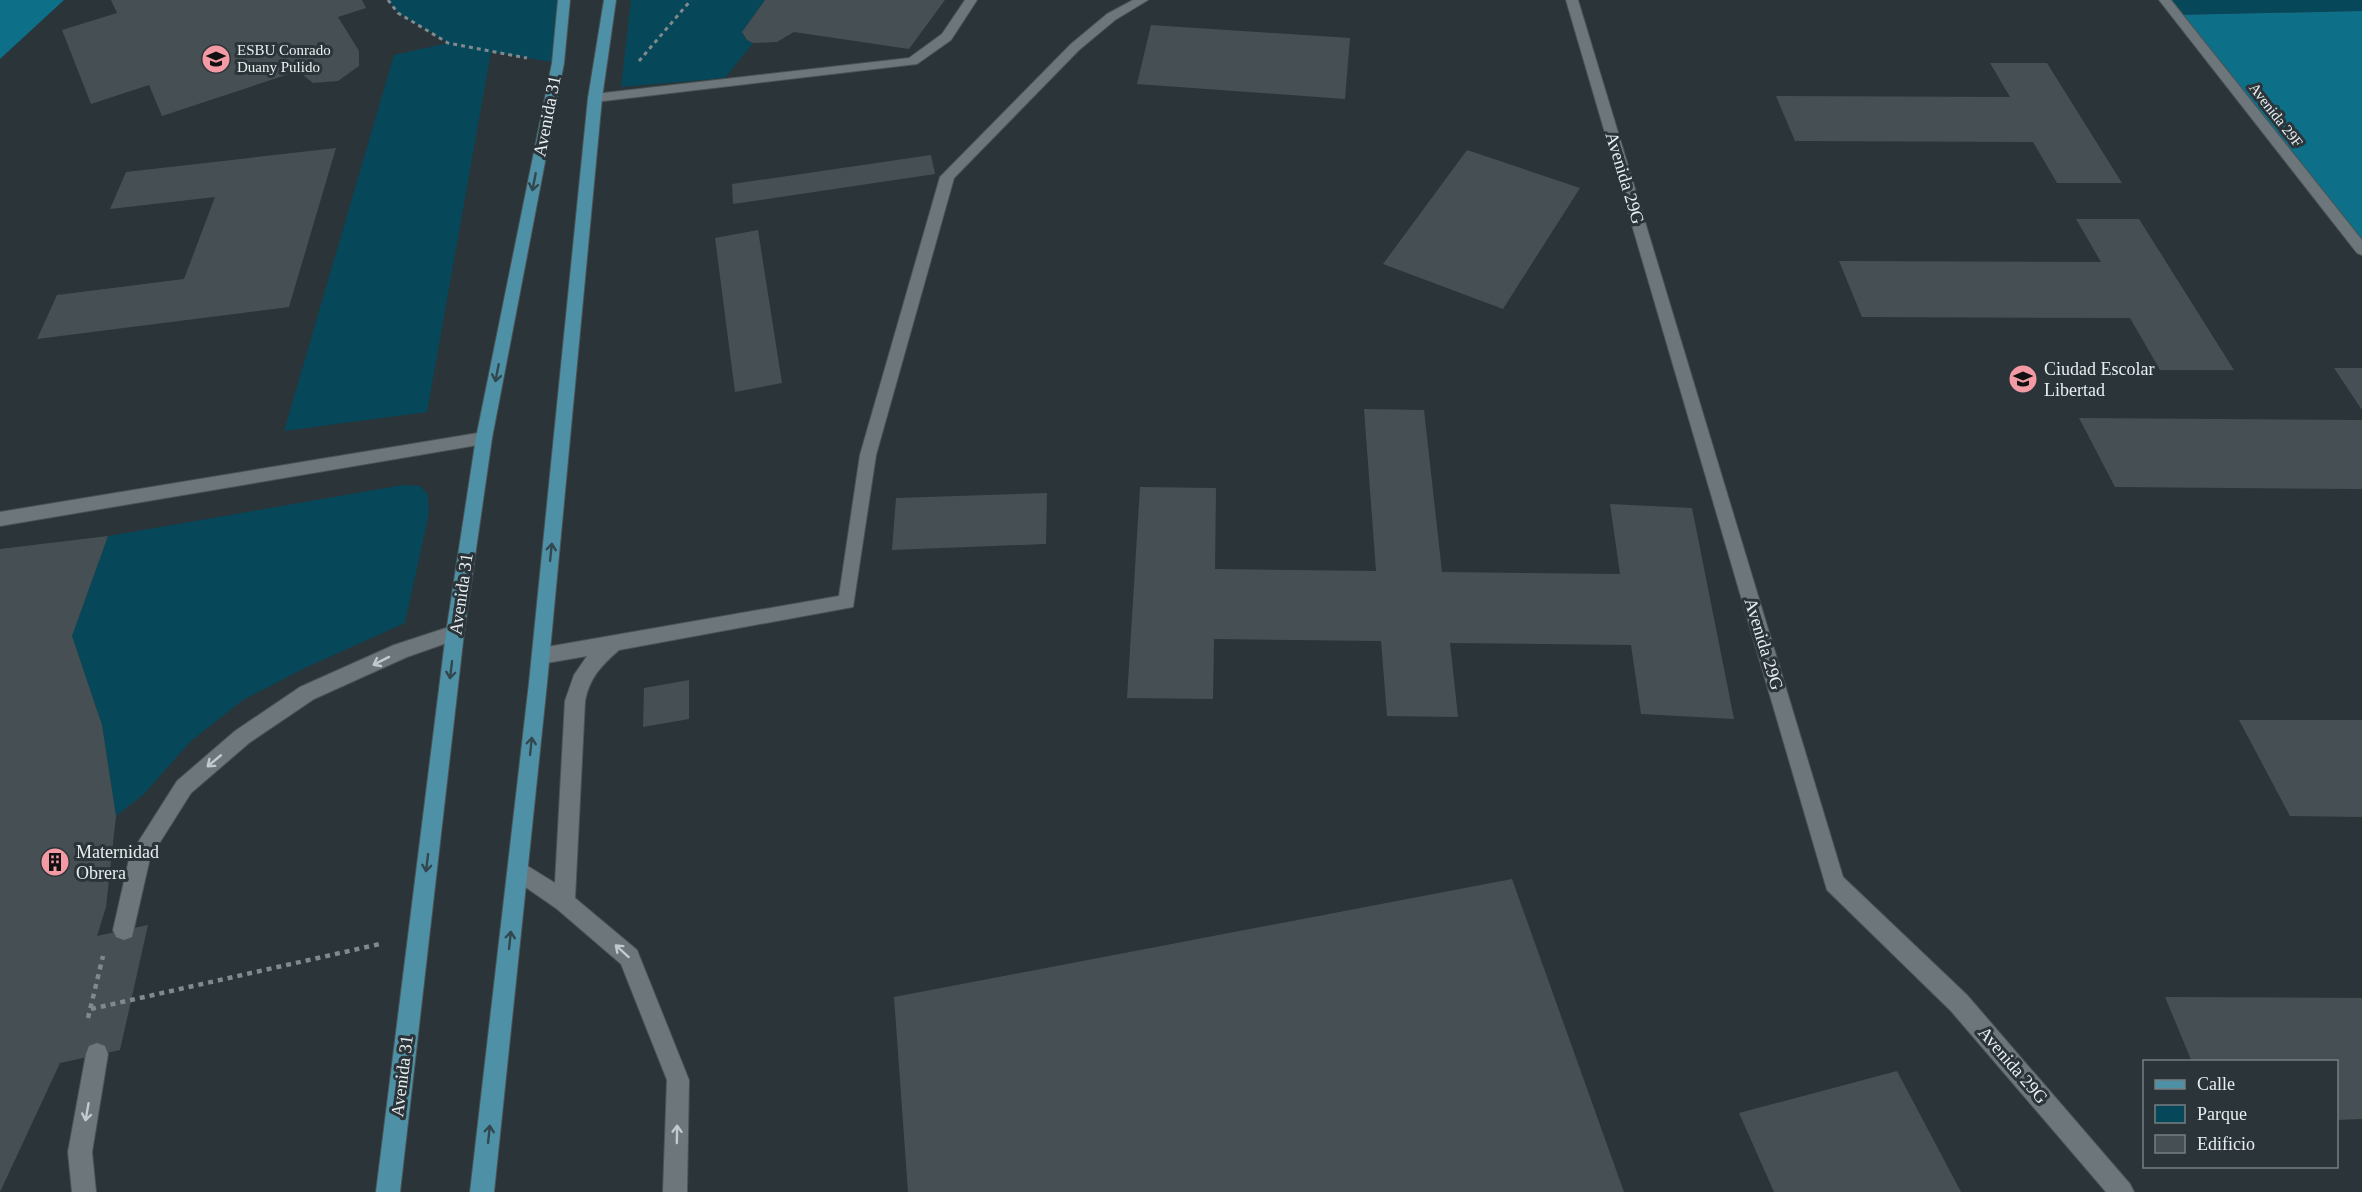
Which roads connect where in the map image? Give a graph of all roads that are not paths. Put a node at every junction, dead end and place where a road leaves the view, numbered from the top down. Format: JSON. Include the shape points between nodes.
{"nodes":[{"id":1,"x":564,"y":0,"type":"edge"},
{"id":2,"x":610,"y":0,"type":"edge"},
{"id":3,"x":972,"y":0,"type":"edge"},
{"id":4,"x":1142,"y":0,"type":"edge"},
{"id":5,"x":1572,"y":0,"type":"edge"},
{"id":6,"x":2165,"y":0,"type":"edge"},
{"id":7,"x":596,"y":92,"type":"junction"},
{"id":8,"x":2362,"y":250,"type":"edge"},
{"id":9,"x":484,"y":438,"type":"junction"},
{"id":10,"x":0,"y":519,"type":"edge"},
{"id":11,"x":455,"y":633,"type":"junction"},
{"id":12,"x":613,"y":643,"type":"junction"},
{"id":13,"x":541,"y":656,"type":"junction"},
{"id":14,"x":518,"y":870,"type":"junction"},
{"id":15,"x":564,"y":902,"type":"junction"},
{"id":16,"x":124,"y":930,"type":"dead end"},
{"id":17,"x":97,"y":1054,"type":"dead end"},
{"id":18,"x":84,"y":1192,"type":"edge"},
{"id":19,"x":388,"y":1192,"type":"edge"},
{"id":20,"x":482,"y":1192,"type":"edge"},
{"id":21,"x":675,"y":1192,"type":"edge"},
{"id":22,"x":2122,"y":1192,"type":"edge"}],
"edges":[{"from":1,"to":9,"type":"main road","name":"Avenida 31","one_way":true,"via":[[558,63]]},
{"from":2,"to":7,"type":"main road"},
{"from":3,"to":7,"type":"street","via":[[947,37],[912,61]]},
{"from":4,"to":12,"type":"street","via":[[1111,17],[1075,47],[947,177],[868,455],[847,602]]},
{"from":5,"to":22,"type":"street","name":"Avenida 29G","via":[[1834,883],[1959,1003]]},
{"from":6,"to":8,"type":"street","name":"Avenida 29F"},
{"from":13,"to":7,"type":"main road","one_way":true},
{"from":9,"to":10,"type":"street"},
{"from":9,"to":11,"type":"main road","name":"Avenida 31"},
{"from":11,"to":16,"type":"street","one_way":true,"via":[[401,651],[307,693],[242,737],[184,787],[140,855]]},
{"from":11,"to":19,"type":"main road","name":"Avenida 31","one_way":true},
{"from":12,"to":13,"type":"street"},
{"from":12,"to":15,"type":"street","via":[[579,678]]},
{"from":14,"to":13,"type":"main road","one_way":true},
{"from":14,"to":15,"type":"street"},
{"from":20,"to":14,"type":"main road","one_way":true},
{"from":21,"to":15,"type":"street","one_way":true,"via":[[678,1080],[629,957]]},
{"from":17,"to":18,"type":"street","one_way":true,"via":[[80,1152]]}]}
